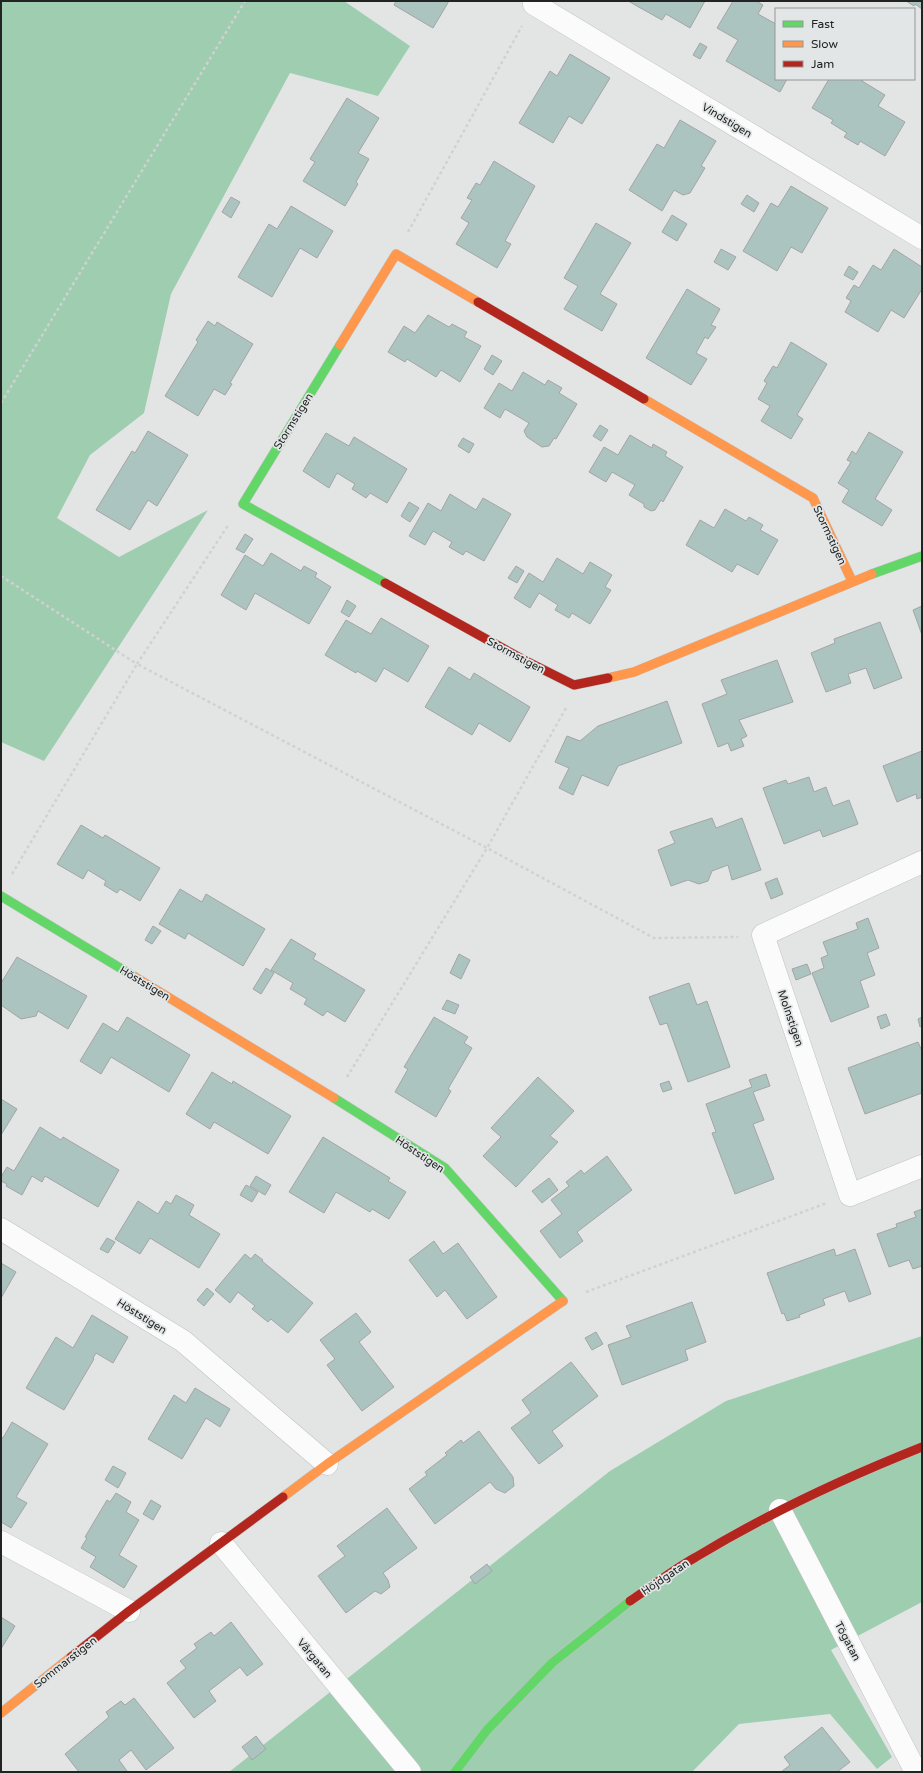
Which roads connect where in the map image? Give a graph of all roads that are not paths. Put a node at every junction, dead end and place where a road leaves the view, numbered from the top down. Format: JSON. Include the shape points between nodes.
{"nodes":[{"id":1,"x":535,"y":2,"type":"edge"},
{"id":2,"x":922,"y":238,"type":"edge"},
{"id":3,"x":922,"y":556,"type":"edge"},
{"id":4,"x":852,"y":581,"type":"junction"},
{"id":5,"x":922,"y":862,"type":"edge"},
{"id":6,"x":1,"y":896,"type":"edge"},
{"id":7,"x":922,"y":1166,"type":"edge"},
{"id":8,"x":1,"y":1229,"type":"edge"},
{"id":9,"x":922,"y":1447,"type":"edge"},
{"id":10,"x":328,"y":1464,"type":"junction"},
{"id":11,"x":780,"y":1510,"type":"junction"},
{"id":12,"x":1,"y":1542,"type":"edge"},
{"id":13,"x":221,"y":1543,"type":"junction"},
{"id":14,"x":129,"y":1611,"type":"junction"},
{"id":15,"x":1,"y":1713,"type":"edge"},
{"id":16,"x":410,"y":1772,"type":"edge"},
{"id":17,"x":455,"y":1772,"type":"edge"},
{"id":18,"x":916,"y":1772,"type":"edge"}],
"edges":[{"from":1,"to":2,"type":"street","name":"Vindstigen"},
{"from":3,"to":4,"type":"street"},
{"from":4,"to":4,"type":"street","name":"Stormstigen","via":[[813,498],[396,254],[243,504],[524,660],[574,685],[634,672]]},
{"from":5,"to":7,"type":"street","name":"Molnstigen","via":[[763,935],[850,1194]]},
{"from":6,"to":10,"type":"street","name":"Höststigen","via":[[334,1098],[444,1168],[563,1301]]},
{"from":8,"to":10,"type":"street","name":"Höststigen","via":[[183,1341]]},
{"from":9,"to":11,"type":"street","name":"Höjdgatan"},
{"from":10,"to":13,"type":"street"},
{"from":11,"to":17,"type":"street","name":"Höjdgatan","via":[[695,1557],[619,1608],[552,1663],[487,1730]]},
{"from":11,"to":18,"type":"street","name":"Tögatan"},
{"from":12,"to":14,"type":"street"},
{"from":13,"to":14,"type":"street","name":"Sommarstigen"},
{"from":13,"to":16,"type":"street","name":"Vårgatan"},
{"from":14,"to":15,"type":"street","name":"Sommarstigen"}]}
